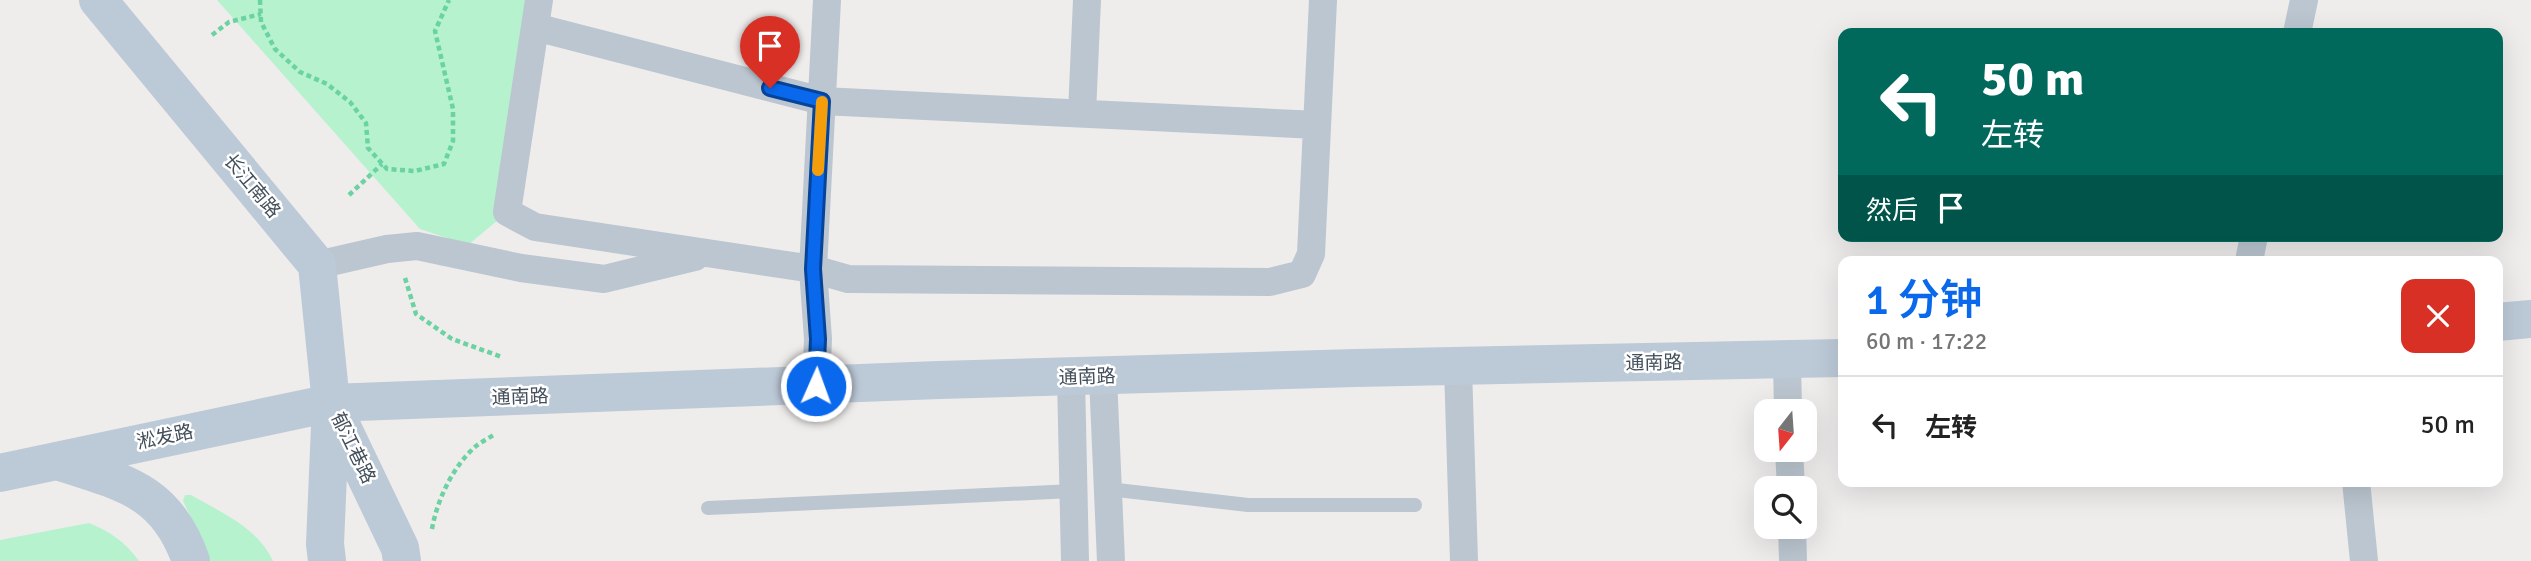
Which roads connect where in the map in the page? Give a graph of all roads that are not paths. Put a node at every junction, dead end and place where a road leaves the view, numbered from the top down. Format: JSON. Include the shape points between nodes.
{"nodes":[{"id":1,"x":98,"y":0,"type":"edge"},
{"id":2,"x":827,"y":0,"type":"edge"},
{"id":3,"x":1087,"y":0,"type":"edge"},
{"id":4,"x":1323,"y":0,"type":"edge"},
{"id":5,"x":2304,"y":0,"type":"edge"},
{"id":6,"x":537,"y":13,"type":"edge"},
{"id":7,"x":2298,"y":28,"type":"edge"},
{"id":8,"x":822,"y":101,"type":"junction"},
{"id":9,"x":1082,"y":113,"type":"junction"},
{"id":10,"x":1317,"y":125,"type":"junction"},
{"id":11,"x":708,"y":254,"type":"junction"},
{"id":12,"x":317,"y":265,"type":"junction"},
{"id":13,"x":813,"y":269,"type":"junction"},
{"id":14,"x":2531,"y":319,"type":"edge"},
{"id":15,"x":2503,"y":321,"type":"edge"},
{"id":16,"x":1838,"y":358,"type":"edge"},
{"id":17,"x":1787,"y":361,"type":"junction"},
{"id":18,"x":1458,"y":367,"type":"junction"},
{"id":19,"x":1087,"y":377,"type":"junction"},
{"id":20,"x":816,"y":386,"type":"junction"},
{"id":21,"x":1788,"y":399,"type":"edge"},
{"id":22,"x":331,"y":403,"type":"junction"},
{"id":23,"x":58,"y":461,"type":"junction"},
{"id":24,"x":0,"y":473,"type":"edge"},
{"id":25,"x":2357,"y":487,"type":"edge"},
{"id":26,"x":1108,"y":489,"type":"junction"},
{"id":27,"x":1073,"y":491,"type":"junction"},
{"id":28,"x":1415,"y":505,"type":"dead end"},
{"id":29,"x":708,"y":508,"type":"dead end"},
{"id":30,"x":1792,"y":539,"type":"edge"},
{"id":31,"x":191,"y":561,"type":"edge"},
{"id":32,"x":327,"y":561,"type":"edge"},
{"id":33,"x":402,"y":561,"type":"edge"},
{"id":34,"x":1075,"y":561,"type":"edge"},
{"id":35,"x":1111,"y":561,"type":"edge"},
{"id":36,"x":1464,"y":561,"type":"edge"},
{"id":37,"x":1793,"y":561,"type":"edge"},
{"id":38,"x":2364,"y":561,"type":"edge"}],
"edges":[{"from":1,"to":12,"type":"street","name":"长江南路"},
{"from":2,"to":8,"type":"street"},
{"from":3,"to":9,"type":"street"},
{"from":4,"to":10,"type":"street"},
{"from":5,"to":7,"type":"street"},
{"from":6,"to":8,"type":"street"},
{"from":6,"to":11,"type":"street","via":[[507,212],[535,227]]},
{"from":8,"to":9,"type":"street"},
{"from":8,"to":13,"type":"street"},
{"from":9,"to":10,"type":"street"},
{"from":10,"to":13,"type":"street","via":[[1311,254],[1302,274],[1270,282],[848,279]]},
{"from":11,"to":12,"type":"street","via":[[604,279],[521,268],[417,246]]},
{"from":11,"to":13,"type":"street"},
{"from":12,"to":22,"type":"street"},
{"from":13,"to":20,"type":"street"},
{"from":14,"to":15,"type":"street"},
{"from":16,"to":17,"type":"street","name":"通南路"},
{"from":17,"to":18,"type":"street","name":"通南路"},
{"from":17,"to":21,"type":"street"},
{"from":18,"to":19,"type":"street","name":"通南路"},
{"from":18,"to":36,"type":"street"},
{"from":19,"to":20,"type":"street","name":"通南路"},
{"from":19,"to":26,"type":"street"},
{"from":19,"to":27,"type":"street"},
{"from":20,"to":22,"type":"street","name":"通南路"},
{"from":22,"to":23,"type":"street","name":"淞发路"},
{"from":22,"to":32,"type":"street","name":"郁江巷路"},
{"from":22,"to":33,"type":"street","name":"郁江巷路","via":[[400,548]]},
{"from":23,"to":24,"type":"street","name":"淞发路"},
{"from":23,"to":31,"type":"street","via":[[118,480],[158,504],[183,540]]},
{"from":25,"to":38,"type":"street"},
{"from":26,"to":28,"type":"lane","via":[[1248,505]]},
{"from":26,"to":35,"type":"street"},
{"from":27,"to":29,"type":"lane"},
{"from":27,"to":34,"type":"street"},
{"from":30,"to":37,"type":"street"}]}
